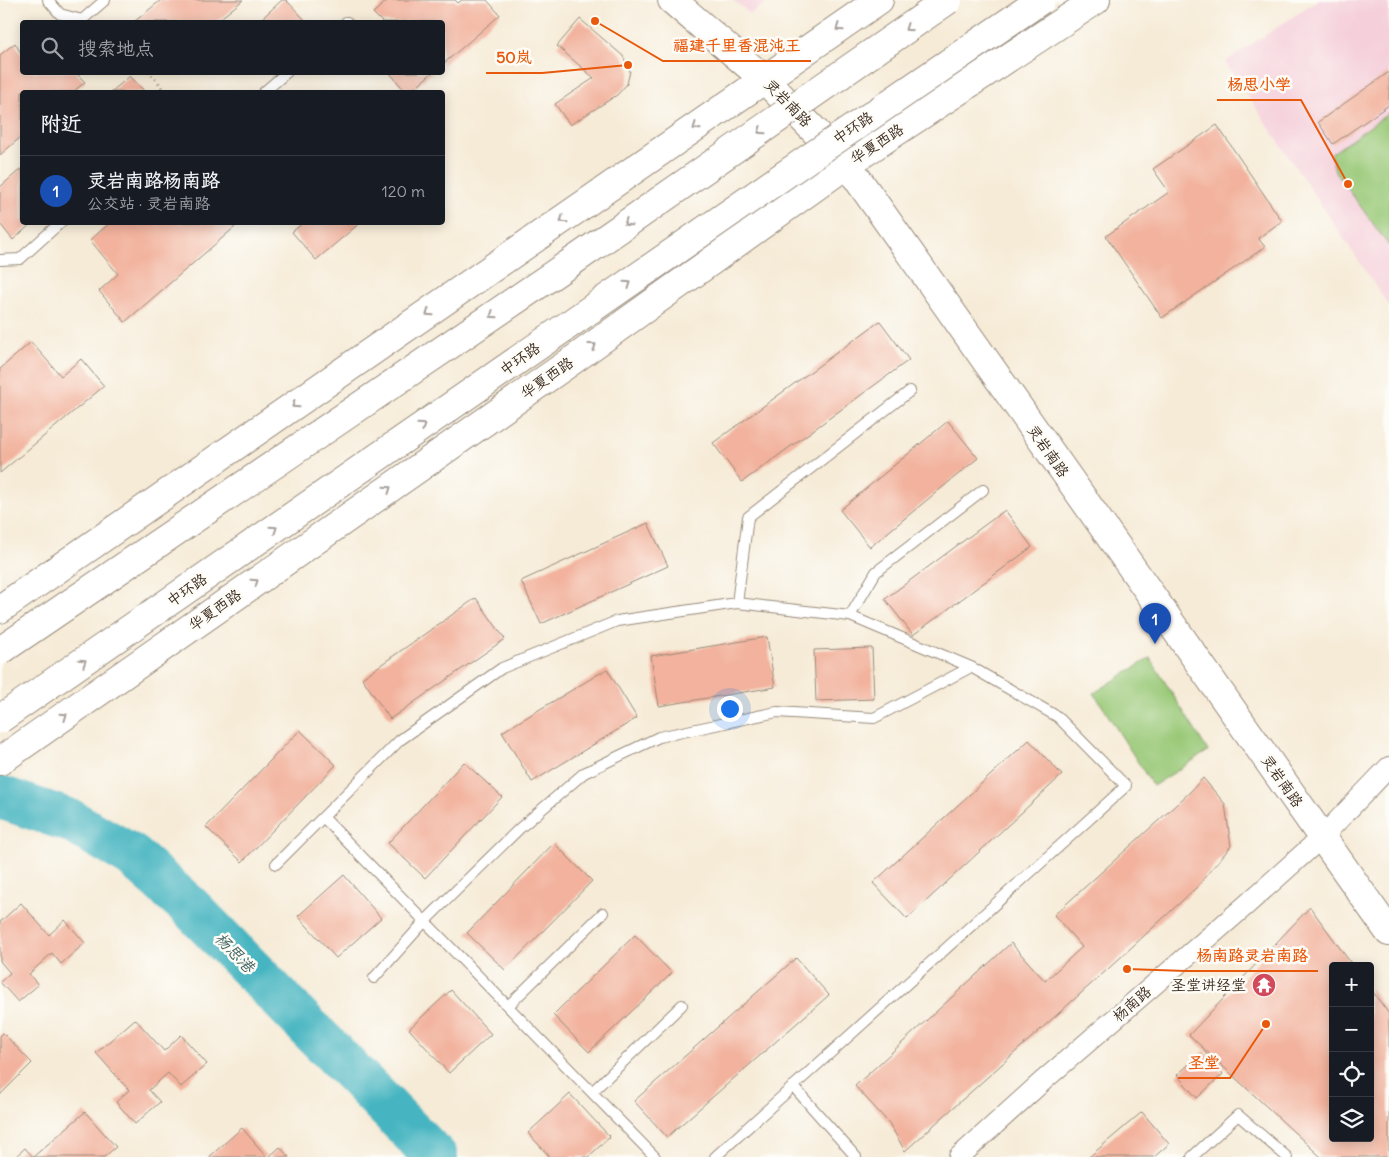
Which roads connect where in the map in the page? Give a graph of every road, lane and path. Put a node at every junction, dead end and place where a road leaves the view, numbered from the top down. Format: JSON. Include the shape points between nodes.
{"nodes":[{"id":1,"x":48,"y":0,"type":"edge"},
{"id":2,"x":104,"y":0,"type":"edge"},
{"id":3,"x":672,"y":0,"type":"edge"},
{"id":4,"x":879,"y":0,"type":"edge"},
{"id":5,"x":948,"y":0,"type":"edge"},
{"id":6,"x":1041,"y":0,"type":"edge"},
{"id":7,"x":1096,"y":0,"type":"edge"},
{"id":8,"x":151,"y":75,"type":"edge"},
{"id":9,"x":284,"y":75,"type":"edge"},
{"id":10,"x":764,"y":79,"type":"junction"},
{"id":11,"x":163,"y":90,"type":"edge"},
{"id":12,"x":266,"y":90,"type":"edge"},
{"id":13,"x":847,"y":164,"type":"junction"},
{"id":14,"x":58,"y":225,"type":"edge"},
{"id":15,"x":0,"y":260,"type":"edge"},
{"id":16,"x":910,"y":391,"type":"dead end"},
{"id":17,"x":983,"y":490,"type":"dead end"},
{"id":18,"x":737,"y":603,"type":"junction"},
{"id":19,"x":0,"y":609,"type":"edge"},
{"id":20,"x":850,"y":616,"type":"junction"},
{"id":21,"x":0,"y":651,"type":"edge"},
{"id":22,"x":971,"y":668,"type":"junction"},
{"id":23,"x":0,"y":719,"type":"edge"},
{"id":24,"x":0,"y":761,"type":"edge"},
{"id":25,"x":1389,"y":767,"type":"edge"},
{"id":26,"x":323,"y":817,"type":"junction"},
{"id":27,"x":1322,"y":837,"type":"junction"},
{"id":28,"x":276,"y":864,"type":"dead end"},
{"id":29,"x":603,"y":913,"type":"dead end"},
{"id":30,"x":425,"y":921,"type":"junction"},
{"id":31,"x":1389,"y":932,"type":"edge"},
{"id":32,"x":374,"y":978,"type":"dead end"},
{"id":33,"x":682,"y":1005,"type":"dead end"},
{"id":34,"x":508,"y":1006,"type":"junction"},
{"id":35,"x":793,"y":1086,"type":"junction"},
{"id":36,"x":592,"y":1092,"type":"junction"},
{"id":37,"x":655,"y":1157,"type":"edge"},
{"id":38,"x":715,"y":1157,"type":"edge"},
{"id":39,"x":856,"y":1157,"type":"edge"},
{"id":40,"x":959,"y":1157,"type":"edge"},
{"id":41,"x":1192,"y":1157,"type":"edge"},
{"id":42,"x":1287,"y":1157,"type":"edge"}],
"edges":[{"from":1,"to":2,"type":"lane","via":[[60,14],[82,20]]},
{"from":3,"to":10,"type":"main road","name":"灵岩南路"},
{"from":4,"to":10,"type":"main road","one_way":true},
{"from":5,"to":21,"type":"main road","one_way":true,"bridge":true,"via":[[576,259]]},
{"from":23,"to":6,"type":"main road","name":"中环路","one_way":true,"bridge":true},
{"from":7,"to":13,"type":"main road","name":"华夏西路"},
{"from":8,"to":11,"type":"path"},
{"from":9,"to":12,"type":"lane"},
{"from":10,"to":13,"type":"main road","name":"灵岩南路"},
{"from":10,"to":19,"type":"main road","one_way":true},
{"from":24,"to":13,"type":"main road","name":"华夏西路","one_way":true},
{"from":13,"to":27,"type":"main road","name":"灵岩南路"},
{"from":14,"to":15,"type":"lane","via":[[20,259]]},
{"from":16,"to":18,"type":"lane","via":[[748,517]]},
{"from":17,"to":20,"type":"lane","via":[[876,572]]},
{"from":18,"to":20,"type":"lane"},
{"from":18,"to":26,"type":"lane","via":[[617,621],[502,668],[400,740]]},
{"from":20,"to":22,"type":"lane"},
{"from":22,"to":30,"type":"lane","via":[[874,718],[777,712],[659,737],[584,773],[520,828]]},
{"from":22,"to":35,"type":"lane","via":[[1058,717],[1126,786]]},
{"from":25,"to":27,"type":"street","name":"杨南路"},
{"from":26,"to":28,"type":"lane"},
{"from":26,"to":30,"type":"lane"},
{"from":27,"to":31,"type":"main road","name":"灵岩南路"},
{"from":27,"to":40,"type":"street","name":"杨南路"},
{"from":29,"to":34,"type":"lane"},
{"from":30,"to":32,"type":"lane"},
{"from":30,"to":34,"type":"lane"},
{"from":33,"to":36,"type":"lane"},
{"from":34,"to":36,"type":"lane"},
{"from":35,"to":38,"type":"lane"},
{"from":35,"to":39,"type":"lane"},
{"from":36,"to":37,"type":"lane"},
{"from":41,"to":42,"type":"lane","via":[[1238,1115]]}]}
